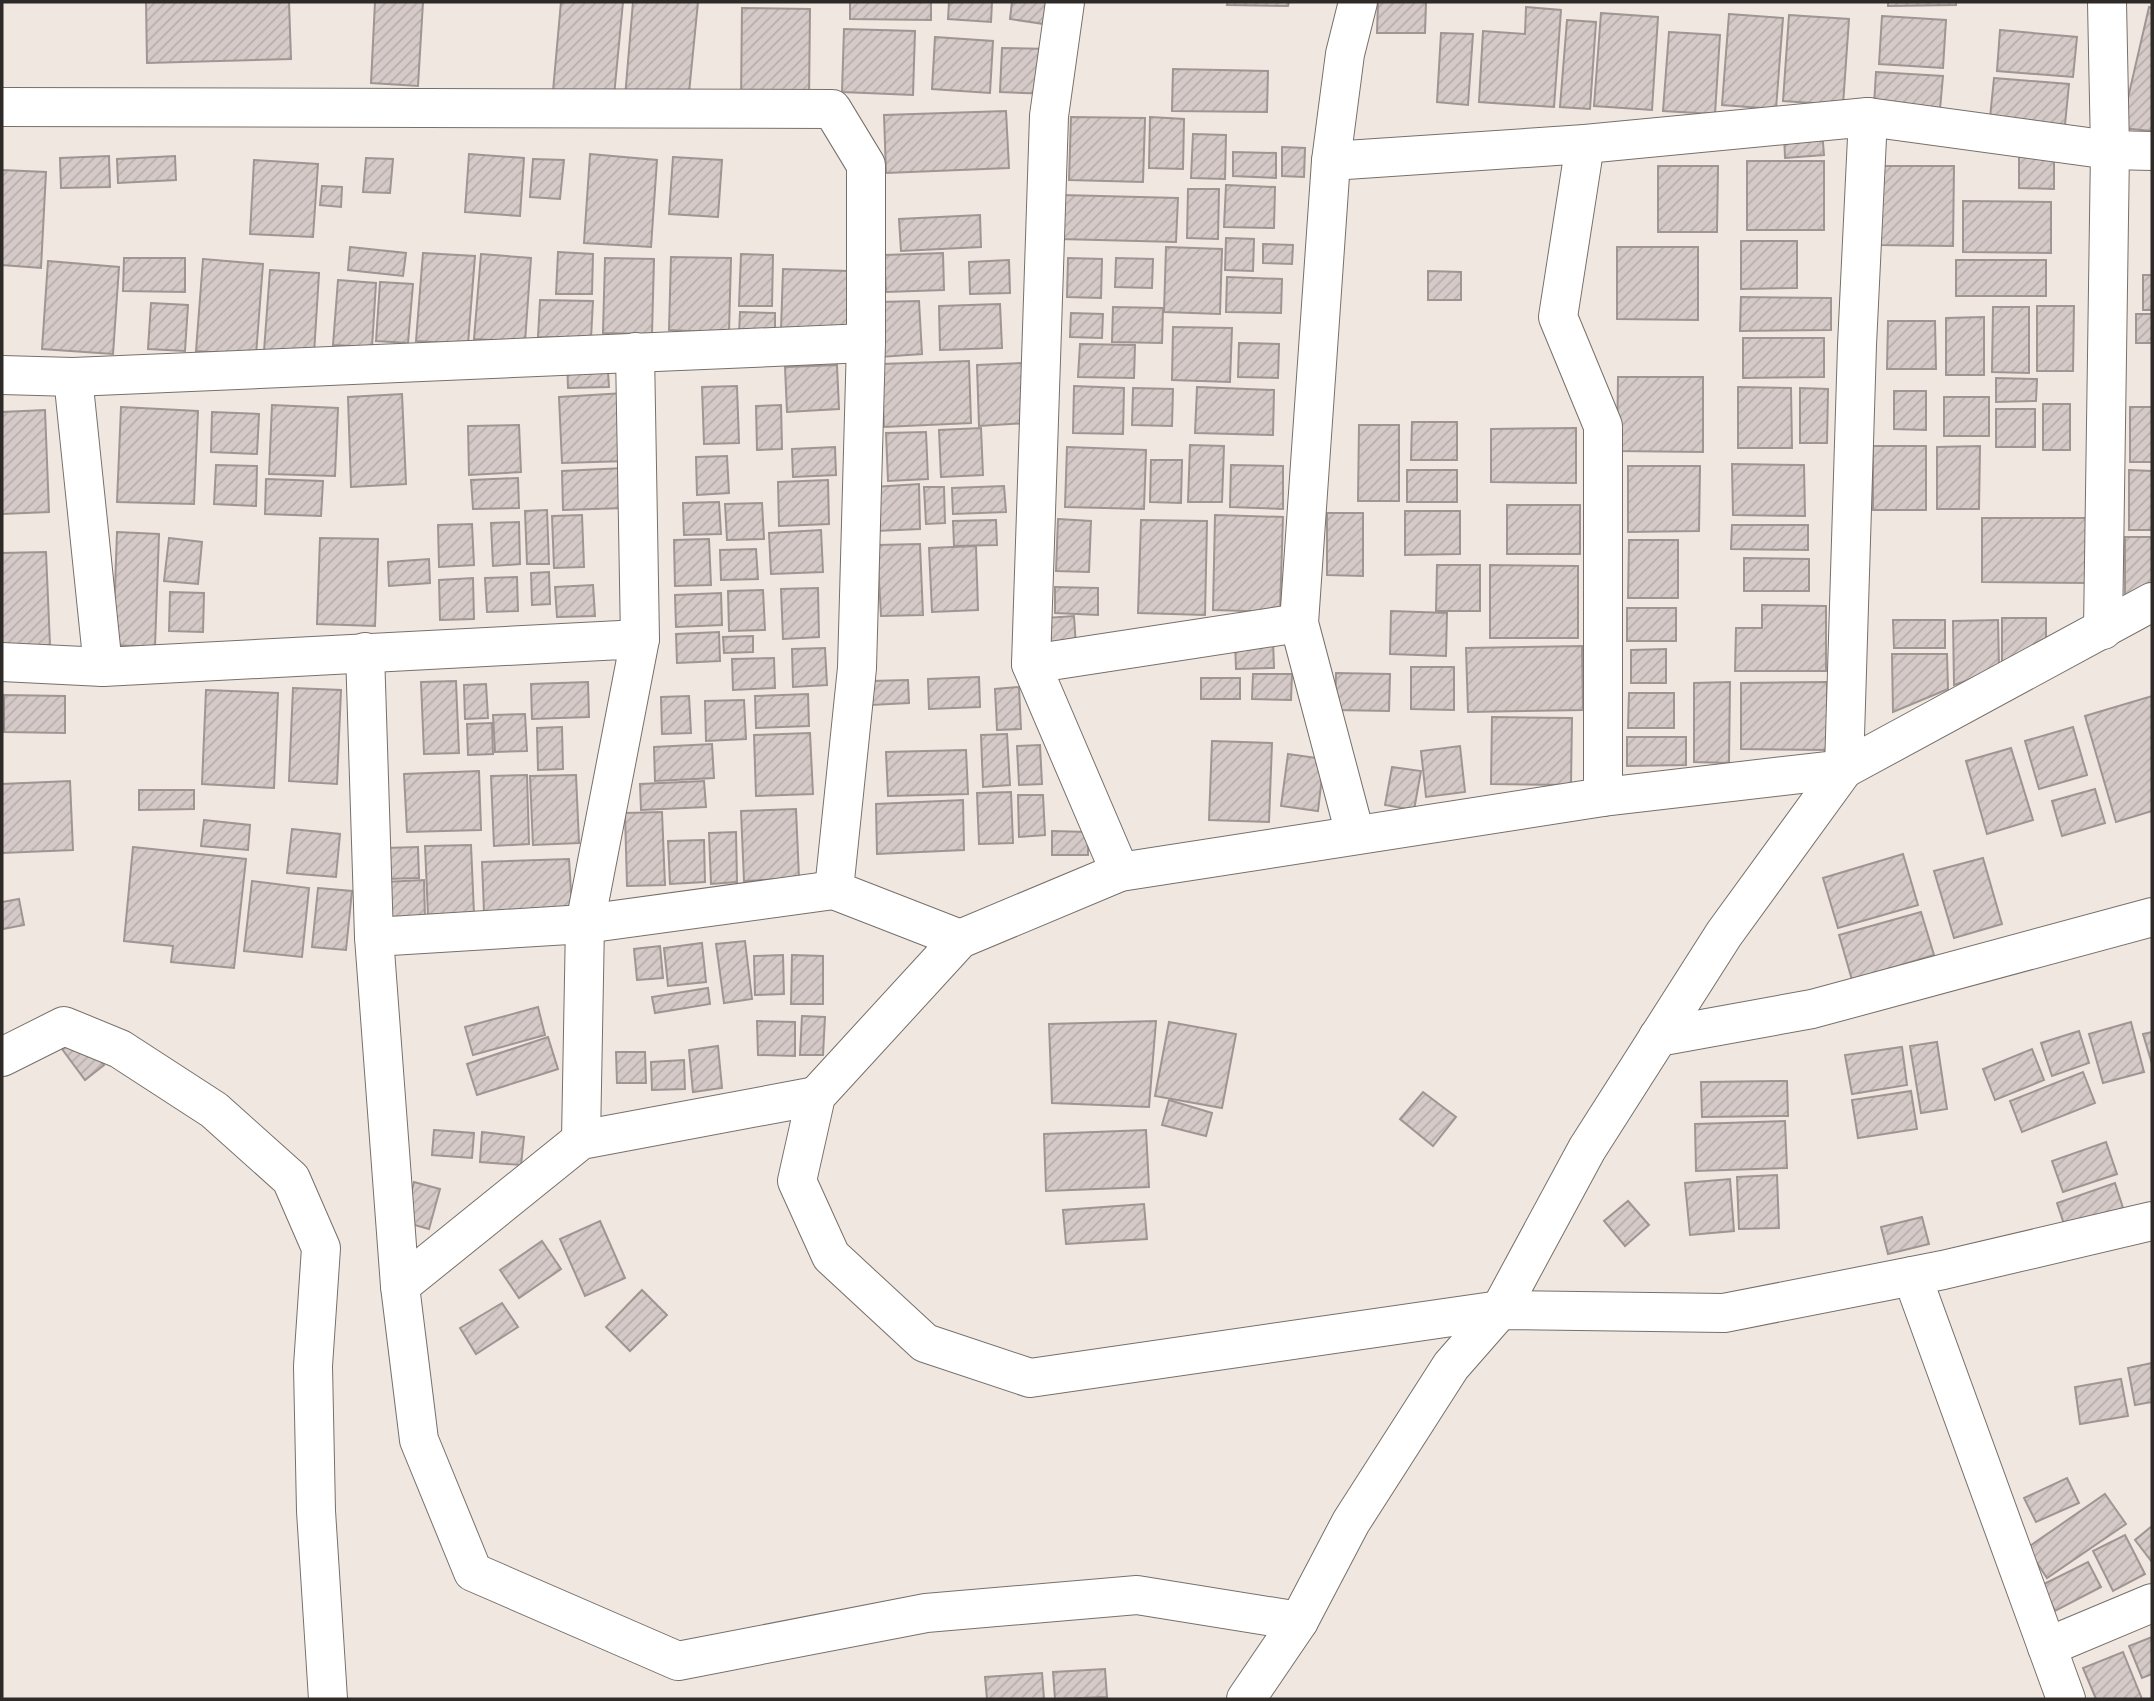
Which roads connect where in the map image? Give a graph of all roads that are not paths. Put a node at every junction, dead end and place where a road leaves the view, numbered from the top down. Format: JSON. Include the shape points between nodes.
{"nodes":[{"id":1,"x":1065,"y":2,"type":"edge"},
{"id":2,"x":1358,"y":2,"type":"edge"},
{"id":3,"x":2107,"y":2,"type":"edge"},
{"id":4,"x":2,"y":107,"type":"edge"},
{"id":5,"x":1868,"y":117,"type":"junction"},
{"id":6,"x":1585,"y":144,"type":"junction"},
{"id":7,"x":2110,"y":150,"type":"junction"},
{"id":8,"x":2152,"y":151,"type":"edge"},
{"id":9,"x":1331,"y":161,"type":"junction"},
{"id":10,"x":866,"y":343,"type":"junction"},
{"id":11,"x":635,"y":352,"type":"junction"},
{"id":12,"x":2,"y":375,"type":"edge"},
{"id":13,"x":73,"y":377,"type":"junction"},
{"id":14,"x":2152,"y":602,"type":"edge"},
{"id":15,"x":1299,"y":623,"type":"junction"},
{"id":16,"x":2103,"y":631,"type":"junction"},
{"id":17,"x":640,"y":639,"type":"junction"},
{"id":18,"x":365,"y":652,"type":"junction"},
{"id":19,"x":2,"y":662,"type":"edge"},
{"id":20,"x":1031,"y":664,"type":"junction"},
{"id":21,"x":103,"y":667,"type":"junction"},
{"id":22,"x":1844,"y":769,"type":"junction"},
{"id":23,"x":1603,"y":797,"type":"junction"},
{"id":24,"x":1355,"y":834,"type":"junction"},
{"id":25,"x":1120,"y":872,"type":"junction"},
{"id":26,"x":834,"y":890,"type":"junction"},
{"id":27,"x":2152,"y":917,"type":"edge"},
{"id":28,"x":585,"y":924,"type":"junction"},
{"id":29,"x":374,"y":937,"type":"junction"},
{"id":30,"x":960,"y":939,"type":"junction"},
{"id":31,"x":1658,"y":1037,"type":"junction"},
{"id":32,"x":2,"y":1057,"type":"edge"},
{"id":33,"x":816,"y":1096,"type":"junction"},
{"id":34,"x":581,"y":1140,"type":"junction"},
{"id":35,"x":2152,"y":1220,"type":"edge"},
{"id":36,"x":1912,"y":1276,"type":"junction"},
{"id":37,"x":400,"y":1286,"type":"junction"},
{"id":38,"x":1500,"y":1310,"type":"junction"},
{"id":39,"x":2152,"y":1603,"type":"edge"},
{"id":40,"x":1299,"y":1621,"type":"junction"},
{"id":41,"x":2047,"y":1647,"type":"junction"},
{"id":42,"x":328,"y":1699,"type":"edge"},
{"id":43,"x":1246,"y":1699,"type":"edge"},
{"id":44,"x":2066,"y":1699,"type":"edge"}],
"edges":[{"from":1,"to":20,"type":"street","via":[[1049,116]]},
{"from":2,"to":9,"type":"street","via":[[1345,54]]},
{"from":3,"to":7,"type":"street"},
{"from":4,"to":10,"type":"street","via":[[832,109],[866,165]]},
{"from":5,"to":6,"type":"street"},
{"from":5,"to":7,"type":"street"},
{"from":5,"to":22,"type":"street"},
{"from":6,"to":9,"type":"street"},
{"from":6,"to":23,"type":"street","via":[[1558,317],[1603,426]]},
{"from":7,"to":8,"type":"street"},
{"from":7,"to":16,"type":"street"},
{"from":9,"to":15,"type":"street"},
{"from":10,"to":11,"type":"street"},
{"from":10,"to":26,"type":"street","via":[[857,668]]},
{"from":11,"to":13,"type":"street"},
{"from":11,"to":17,"type":"street"},
{"from":12,"to":13,"type":"street"},
{"from":13,"to":21,"type":"street"},
{"from":14,"to":16,"type":"street"},
{"from":15,"to":20,"type":"street"},
{"from":15,"to":24,"type":"street"},
{"from":16,"to":22,"type":"street"},
{"from":17,"to":18,"type":"street"},
{"from":17,"to":28,"type":"street"},
{"from":18,"to":21,"type":"street"},
{"from":18,"to":29,"type":"street"},
{"from":19,"to":21,"type":"street"},
{"from":20,"to":25,"type":"street"},
{"from":22,"to":23,"type":"street"},
{"from":22,"to":31,"type":"street","via":[[1724,934]]},
{"from":23,"to":24,"type":"street"},
{"from":24,"to":25,"type":"street"},
{"from":25,"to":30,"type":"street"},
{"from":26,"to":28,"type":"street"},
{"from":26,"to":30,"type":"street"},
{"from":27,"to":31,"type":"street","via":[[1812,1009]]},
{"from":28,"to":29,"type":"street"},
{"from":28,"to":34,"type":"street"},
{"from":29,"to":37,"type":"street"},
{"from":30,"to":33,"type":"street"},
{"from":31,"to":38,"type":"street","via":[[1587,1149]]},
{"from":32,"to":42,"type":"street","via":[[64,1026],[120,1049],[214,1110],[291,1179],[321,1248],[313,1366],[316,1511]]},
{"from":33,"to":34,"type":"street"},
{"from":33,"to":38,"type":"street","via":[[797,1181],[831,1256],[925,1343],[1030,1378]]},
{"from":34,"to":37,"type":"street"},
{"from":35,"to":36,"type":"street"},
{"from":36,"to":38,"type":"street","via":[[1724,1313]]},
{"from":36,"to":41,"type":"street"},
{"from":37,"to":40,"type":"street","via":[[419,1440],[473,1572],[678,1661],[926,1613],[1137,1595]]},
{"from":38,"to":40,"type":"street","via":[[1451,1366],[1351,1522]]},
{"from":39,"to":41,"type":"street"},
{"from":40,"to":43,"type":"street"},
{"from":41,"to":44,"type":"street"}]}
